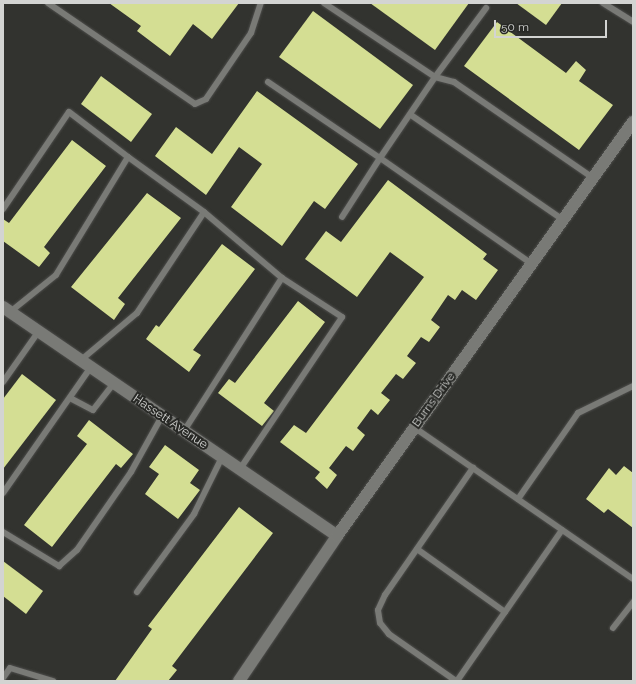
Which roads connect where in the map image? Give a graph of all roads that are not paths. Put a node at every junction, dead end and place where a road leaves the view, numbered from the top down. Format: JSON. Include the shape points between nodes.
{"nodes":[{"id":1,"x":48,"y":3,"type":"edge"},
{"id":2,"x":261,"y":3,"type":"edge"},
{"id":3,"x":324,"y":3,"type":"edge"},
{"id":4,"x":603,"y":3,"type":"edge"},
{"id":5,"x":486,"y":8,"type":"dead end"},
{"id":6,"x":633,"y":22,"type":"edge"},
{"id":7,"x":435,"y":78,"type":"junction"},
{"id":8,"x":268,"y":82,"type":"dead end"},
{"id":9,"x":412,"y":114,"type":"junction"},
{"id":10,"x":633,"y":122,"type":"edge"},
{"id":11,"x":128,"y":157,"type":"junction"},
{"id":12,"x":380,"y":158,"type":"junction"},
{"id":13,"x":593,"y":178,"type":"junction"},
{"id":14,"x":3,"y":208,"type":"edge"},
{"id":15,"x":204,"y":212,"type":"junction"},
{"id":16,"x":342,"y":217,"type":"dead end"},
{"id":17,"x":563,"y":220,"type":"junction"},
{"id":18,"x":532,"y":264,"type":"junction"},
{"id":19,"x":282,"y":278,"type":"junction"},
{"id":20,"x":7,"y":309,"type":"edge"},
{"id":21,"x":39,"y":331,"type":"junction"},
{"id":22,"x":81,"y":360,"type":"junction"},
{"id":23,"x":91,"y":367,"type":"junction"},
{"id":24,"x":3,"y":382,"type":"edge"},
{"id":25,"x":114,"y":383,"type":"junction"},
{"id":26,"x":633,"y":386,"type":"edge"},
{"id":27,"x":70,"y":398,"type":"junction"},
{"id":28,"x":162,"y":416,"type":"junction"},
{"id":29,"x":415,"y":428,"type":"junction"},
{"id":30,"x":184,"y":431,"type":"junction"},
{"id":31,"x":222,"y":457,"type":"junction"},
{"id":32,"x":473,"y":468,"type":"junction"},
{"id":33,"x":240,"y":469,"type":"junction"},
{"id":34,"x":3,"y":494,"type":"edge"},
{"id":35,"x":518,"y":499,"type":"junction"},
{"id":36,"x":562,"y":530,"type":"junction"},
{"id":37,"x":3,"y":532,"type":"edge"},
{"id":38,"x":337,"y":536,"type":"junction"},
{"id":39,"x":417,"y":549,"type":"junction"},
{"id":40,"x":633,"y":579,"type":"edge"},
{"id":41,"x":137,"y":592,"type":"dead end"},
{"id":42,"x":633,"y":602,"type":"edge"},
{"id":43,"x":504,"y":612,"type":"junction"},
{"id":44,"x":613,"y":628,"type":"dead end"},
{"id":45,"x":3,"y":678,"type":"edge"},
{"id":46,"x":53,"y":681,"type":"edge"},
{"id":47,"x":240,"y":681,"type":"edge"},
{"id":48,"x":457,"y":681,"type":"edge"}],
"edges":[{"from":1,"to":2,"type":"lane","via":[[195,104],[206,99],[251,32]]},
{"from":3,"to":7,"type":"lane"},
{"from":4,"to":6,"type":"lane"},
{"from":5,"to":7,"type":"lane"},
{"from":7,"to":9,"type":"lane"},
{"from":7,"to":13,"type":"lane","via":[[454,82]]},
{"from":8,"to":12,"type":"lane"},
{"from":9,"to":12,"type":"lane"},
{"from":9,"to":17,"type":"lane"},
{"from":10,"to":13,"type":"street","name":"Burns Drive"},
{"from":11,"to":14,"type":"lane","via":[[69,112]]},
{"from":11,"to":15,"type":"lane"},
{"from":11,"to":20,"type":"lane","via":[[56,275]]},
{"from":12,"to":16,"type":"lane"},
{"from":12,"to":18,"type":"lane"},
{"from":13,"to":17,"type":"street","name":"Burns Drive"},
{"from":15,"to":19,"type":"lane"},
{"from":15,"to":22,"type":"lane","via":[[137,313]]},
{"from":17,"to":18,"type":"street","name":"Burns Drive"},
{"from":18,"to":29,"type":"street","name":"Burns Drive"},
{"from":19,"to":30,"type":"lane"},
{"from":19,"to":33,"type":"lane","via":[[342,318]]},
{"from":20,"to":21,"type":"street","name":"Hassett Avenue"},
{"from":21,"to":22,"type":"street","name":"Hassett Avenue"},
{"from":21,"to":24,"type":"lane"},
{"from":22,"to":23,"type":"street","name":"Hassett Avenue"},
{"from":23,"to":25,"type":"street","name":"Hassett Avenue"},
{"from":23,"to":27,"type":"lane"},
{"from":25,"to":27,"type":"lane","via":[[93,410]]},
{"from":25,"to":28,"type":"street","name":"Hassett Avenue"},
{"from":26,"to":35,"type":"lane","via":[[578,413]]},
{"from":27,"to":34,"type":"lane"},
{"from":28,"to":30,"type":"street","name":"Hassett Avenue"},
{"from":28,"to":37,"type":"lane","via":[[131,472],[77,550],[59,566]]},
{"from":29,"to":32,"type":"lane"},
{"from":29,"to":38,"type":"street","name":"Burns Drive"},
{"from":30,"to":31,"type":"street","name":"Hassett Avenue"},
{"from":31,"to":33,"type":"street","name":"Hassett Avenue"},
{"from":31,"to":41,"type":"lane","via":[[194,514]]},
{"from":32,"to":35,"type":"lane"},
{"from":32,"to":39,"type":"lane"},
{"from":33,"to":38,"type":"street","name":"Hassett Avenue"},
{"from":35,"to":36,"type":"lane"},
{"from":36,"to":40,"type":"lane"},
{"from":36,"to":43,"type":"lane"},
{"from":38,"to":47,"type":"street","name":"Burns Drive"},
{"from":39,"to":43,"type":"lane"},
{"from":39,"to":48,"type":"lane","via":[[385,595],[378,610],[380,623],[389,634]]},
{"from":42,"to":44,"type":"lane"},
{"from":43,"to":48,"type":"lane"},
{"from":45,"to":46,"type":"lane","via":[[10,668]]}]}
